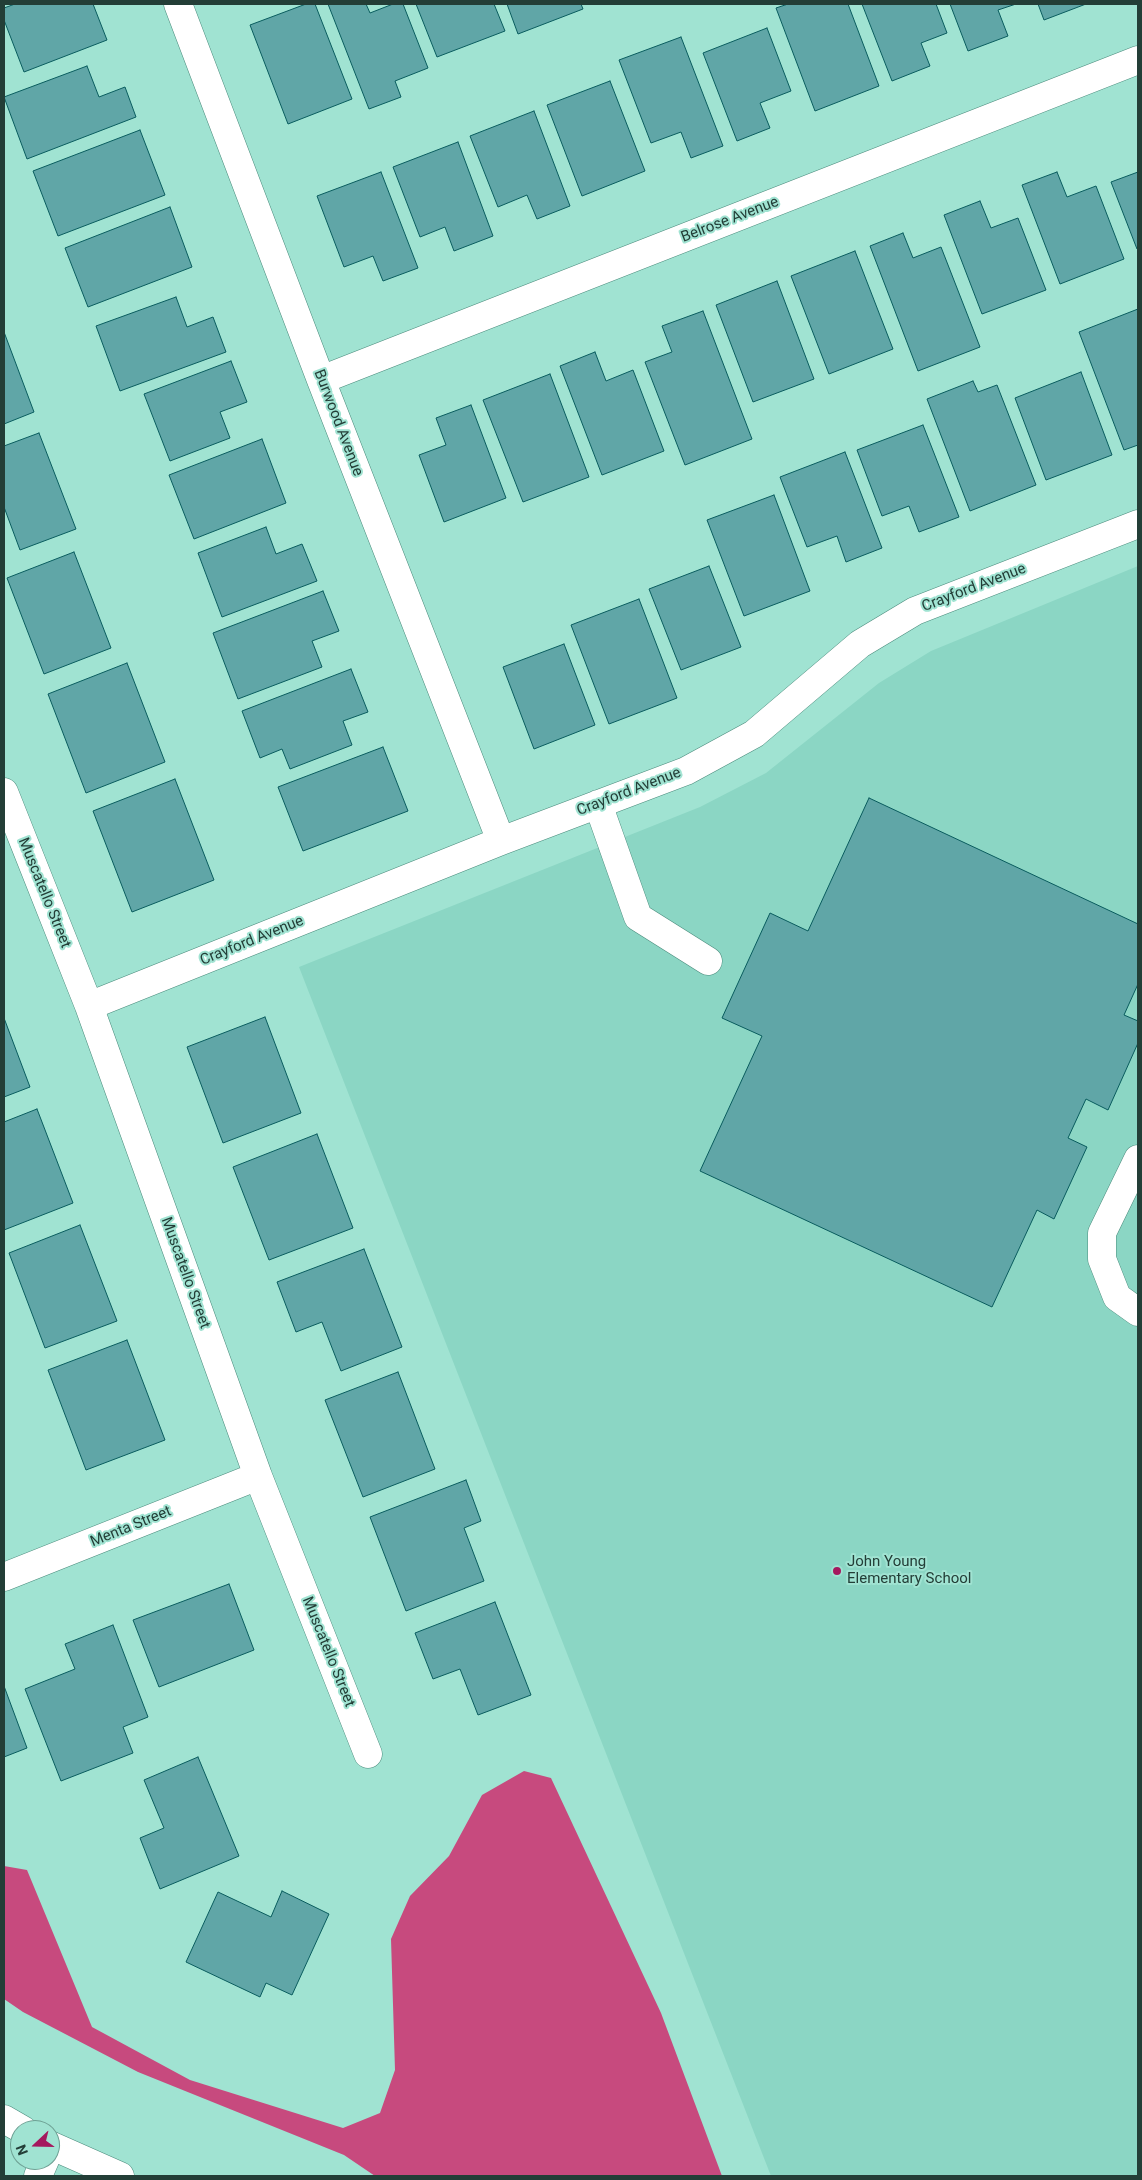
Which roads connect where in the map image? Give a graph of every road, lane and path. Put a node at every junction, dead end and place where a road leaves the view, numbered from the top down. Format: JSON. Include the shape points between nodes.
{"nodes":[{"id":1,"x":178,"y":4,"type":"edge"},
{"id":2,"x":1138,"y":60,"type":"edge"},
{"id":3,"x":321,"y":380,"type":"junction"},
{"id":4,"x":1138,"y":524,"type":"edge"},
{"id":5,"x":4,"y":792,"type":"edge"},
{"id":6,"x":598,"y":804,"type":"junction"},
{"id":7,"x":501,"y":841,"type":"junction"},
{"id":8,"x":708,"y":961,"type":"dead end"},
{"id":9,"x":88,"y":1006,"type":"junction"},
{"id":10,"x":1138,"y":1159,"type":"edge"},
{"id":11,"x":1138,"y":1312,"type":"edge"},
{"id":12,"x":258,"y":1476,"type":"junction"},
{"id":13,"x":4,"y":1578,"type":"edge"},
{"id":14,"x":368,"y":1754,"type":"dead end"},
{"id":15,"x":60,"y":2154,"type":"edge"},
{"id":16,"x":120,"y":2176,"type":"edge"}],
"edges":[{"from":1,"to":3,"type":"street","name":"Burwood Avenue"},
{"from":2,"to":3,"type":"street","name":"Belrose Avenue"},
{"from":3,"to":7,"type":"street","name":"Burwood Avenue"},
{"from":4,"to":6,"type":"street","name":"Crayford Avenue","via":[[915,611],[860,644],[754,734],[686,771]]},
{"from":5,"to":9,"type":"street","name":"Muscatello Street"},
{"from":6,"to":7,"type":"street","name":"Crayford Avenue"},
{"from":6,"to":8,"type":"street","via":[[638,917]]},
{"from":7,"to":9,"type":"street","name":"Crayford Avenue"},
{"from":9,"to":12,"type":"street","name":"Muscatello Street"},
{"from":10,"to":11,"type":"street","via":[[1102,1233],[1102,1259],[1117,1297]]},
{"from":12,"to":13,"type":"street","name":"Menta Street"},
{"from":12,"to":14,"type":"street","name":"Muscatello Street"},
{"from":15,"to":16,"type":"street"}]}
